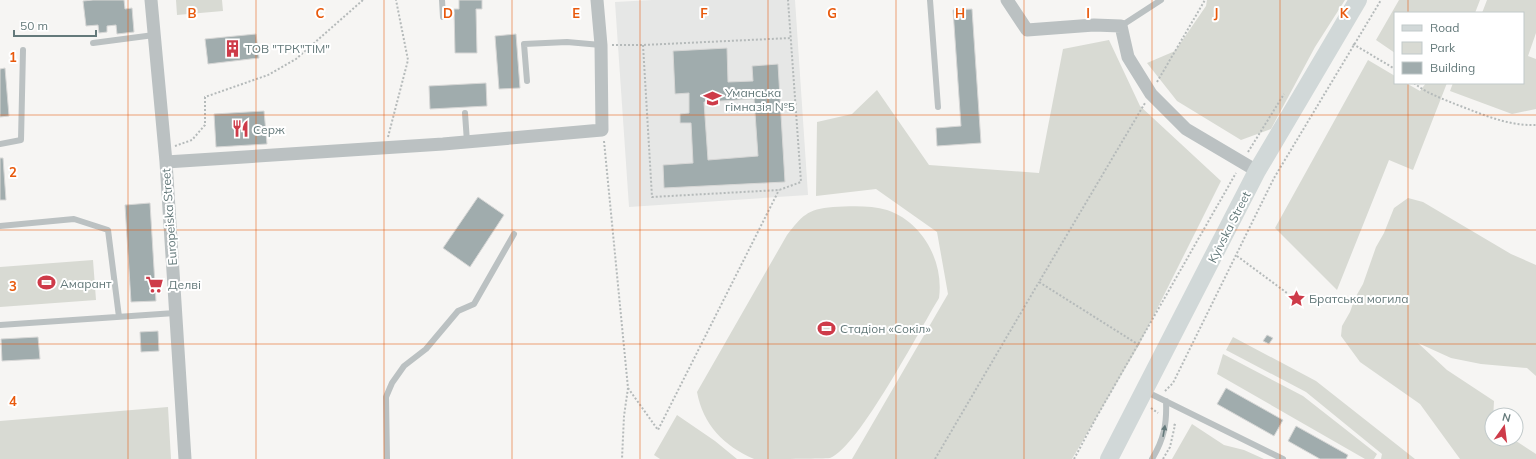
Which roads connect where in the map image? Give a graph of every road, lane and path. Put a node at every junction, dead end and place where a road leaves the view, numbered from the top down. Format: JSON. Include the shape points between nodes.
{"nodes":[{"id":1,"x":151,"y":0,"type":"edge"},
{"id":2,"x":364,"y":0,"type":"edge"},
{"id":3,"x":396,"y":0,"type":"edge"},
{"id":4,"x":442,"y":0,"type":"edge"},
{"id":5,"x":597,"y":0,"type":"edge"},
{"id":6,"x":788,"y":0,"type":"edge"},
{"id":7,"x":930,"y":0,"type":"edge"},
{"id":8,"x":1007,"y":0,"type":"edge"},
{"id":9,"x":1161,"y":0,"type":"edge"},
{"id":10,"x":1205,"y":0,"type":"edge"},
{"id":11,"x":1358,"y":0,"type":"edge"},
{"id":12,"x":1381,"y":0,"type":"edge"},
{"id":13,"x":443,"y":17,"type":"dead end"},
{"id":14,"x":1121,"y":26,"type":"junction"},
{"id":15,"x":154,"y":35,"type":"junction"},
{"id":16,"x":791,"y":38,"type":"junction"},
{"id":17,"x":93,"y":43,"type":"dead end"},
{"id":18,"x":1353,"y":44,"type":"junction"},
{"id":19,"x":601,"y":45,"type":"junction"},
{"id":20,"x":644,"y":45,"type":"junction"},
{"id":21,"x":22,"y":50,"type":"dead end"},
{"id":22,"x":1394,"y":68,"type":"edge"},
{"id":23,"x":527,"y":81,"type":"dead end"},
{"id":24,"x":1416,"y":84,"type":"edge"},
{"id":25,"x":1288,"y":88,"type":"dead end"},
{"id":26,"x":1150,"y":94,"type":"junction"},
{"id":27,"x":938,"y":108,"type":"dead end"},
{"id":28,"x":465,"y":113,"type":"dead end"},
{"id":29,"x":1536,"y":125,"type":"edge"},
{"id":30,"x":602,"y":130,"type":"junction"},
{"id":31,"x":467,"y":142,"type":"junction"},
{"id":32,"x":0,"y":144,"type":"edge"},
{"id":33,"x":386,"y":148,"type":"junction"},
{"id":34,"x":165,"y":156,"type":"junction"},
{"id":35,"x":1250,"y":166,"type":"junction"},
{"id":36,"x":779,"y":190,"type":"junction"},
{"id":37,"x":0,"y":226,"type":"edge"},
{"id":38,"x":514,"y":234,"type":"dead end"},
{"id":39,"x":1237,"y":256,"type":"junction"},
{"id":40,"x":1039,"y":282,"type":"junction"},
{"id":41,"x":1286,"y":293,"type":"dead end"},
{"id":42,"x":175,"y":313,"type":"junction"},
{"id":43,"x":119,"y":317,"type":"junction"},
{"id":44,"x":0,"y":326,"type":"edge"},
{"id":45,"x":1139,"y":345,"type":"junction"},
{"id":46,"x":628,"y":388,"type":"junction"},
{"id":47,"x":1152,"y":394,"type":"junction"},
{"id":48,"x":1166,"y":401,"type":"junction"},
{"id":49,"x":1166,"y":418,"type":"junction"},
{"id":50,"x":185,"y":459,"type":"edge"},
{"id":51,"x":387,"y":459,"type":"edge"},
{"id":52,"x":622,"y":459,"type":"edge"},
{"id":53,"x":935,"y":459,"type":"edge"},
{"id":54,"x":1074,"y":459,"type":"edge"},
{"id":55,"x":1109,"y":459,"type":"edge"},
{"id":56,"x":1152,"y":459,"type":"edge"},
{"id":57,"x":1163,"y":459,"type":"edge"},
{"id":58,"x":1283,"y":459,"type":"edge"}],
"edges":[{"from":1,"to":15,"type":"street","name":"Europeiska Street"},
{"from":2,"to":34,"type":"path","via":[[296,59],[268,75],[205,97],[206,125],[192,140]]},
{"from":3,"to":33,"type":"path","via":[[408,60]]},
{"from":4,"to":13,"type":"lane"},
{"from":5,"to":19,"type":"street"},
{"from":6,"to":16,"type":"path"},
{"from":7,"to":27,"type":"lane"},
{"from":8,"to":14,"type":"street","via":[[1027,30]]},
{"from":9,"to":14,"type":"lane"},
{"from":10,"to":26,"type":"path"},
{"from":11,"to":35,"type":"main road","name":"Kyivska Street"},
{"from":12,"to":18,"type":"path"},
{"from":14,"to":26,"type":"street","via":[[1128,57]]},
{"from":15,"to":17,"type":"lane"},
{"from":15,"to":34,"type":"street","name":"Europeiska Street"},
{"from":16,"to":20,"type":"path"},
{"from":16,"to":36,"type":"path","via":[[801,182]]},
{"from":18,"to":22,"type":"path"},
{"from":18,"to":39,"type":"path","via":[[1274,178]]},
{"from":19,"to":20,"type":"path"},
{"from":19,"to":23,"type":"lane","via":[[567,42],[524,44]]},
{"from":19,"to":30,"type":"street"},
{"from":20,"to":36,"type":"path","via":[[652,197]]},
{"from":21,"to":32,"type":"lane","via":[[21,140]]},
{"from":24,"to":29,"type":"path","via":[[1434,95],[1498,121]]},
{"from":25,"to":35,"type":"path"},
{"from":26,"to":35,"type":"street","via":[[1186,130]]},
{"from":26,"to":40,"type":"path"},
{"from":28,"to":31,"type":"lane"},
{"from":30,"to":31,"type":"street"},
{"from":30,"to":46,"type":"path"},
{"from":31,"to":33,"type":"street"},
{"from":33,"to":34,"type":"street"},
{"from":34,"to":42,"type":"street","name":"Europeiska Street"},
{"from":35,"to":45,"type":"path"},
{"from":35,"to":47,"type":"main road","name":"Kyivska Street"},
{"from":36,"to":46,"type":"path","via":[[658,430]]},
{"from":37,"to":43,"type":"lane","via":[[74,218],[108,230]]},
{"from":38,"to":51,"type":"lane","via":[[474,304],[458,311],[426,349],[404,366],[392,383],[386,397]]},
{"from":39,"to":41,"type":"path"},
{"from":39,"to":47,"type":"path","via":[[1172,384]]},
{"from":40,"to":45,"type":"path"},
{"from":40,"to":53,"type":"path"},
{"from":42,"to":43,"type":"lane"},
{"from":42,"to":50,"type":"street","name":"Europeiska Street"},
{"from":43,"to":44,"type":"lane"},
{"from":45,"to":54,"type":"path"},
{"from":46,"to":52,"type":"path"},
{"from":47,"to":48,"type":"lane"},
{"from":47,"to":49,"type":"path","via":[[1150,408]]},
{"from":47,"to":55,"type":"main road","name":"Kyivska Street"},
{"from":48,"to":49,"type":"lane"},
{"from":48,"to":58,"type":"lane"},
{"from":56,"to":49,"type":"lane","one_way":true,"via":[[1162,442]]},
{"from":49,"to":57,"type":"path","via":[[1175,425],[1170,447]]}]}
